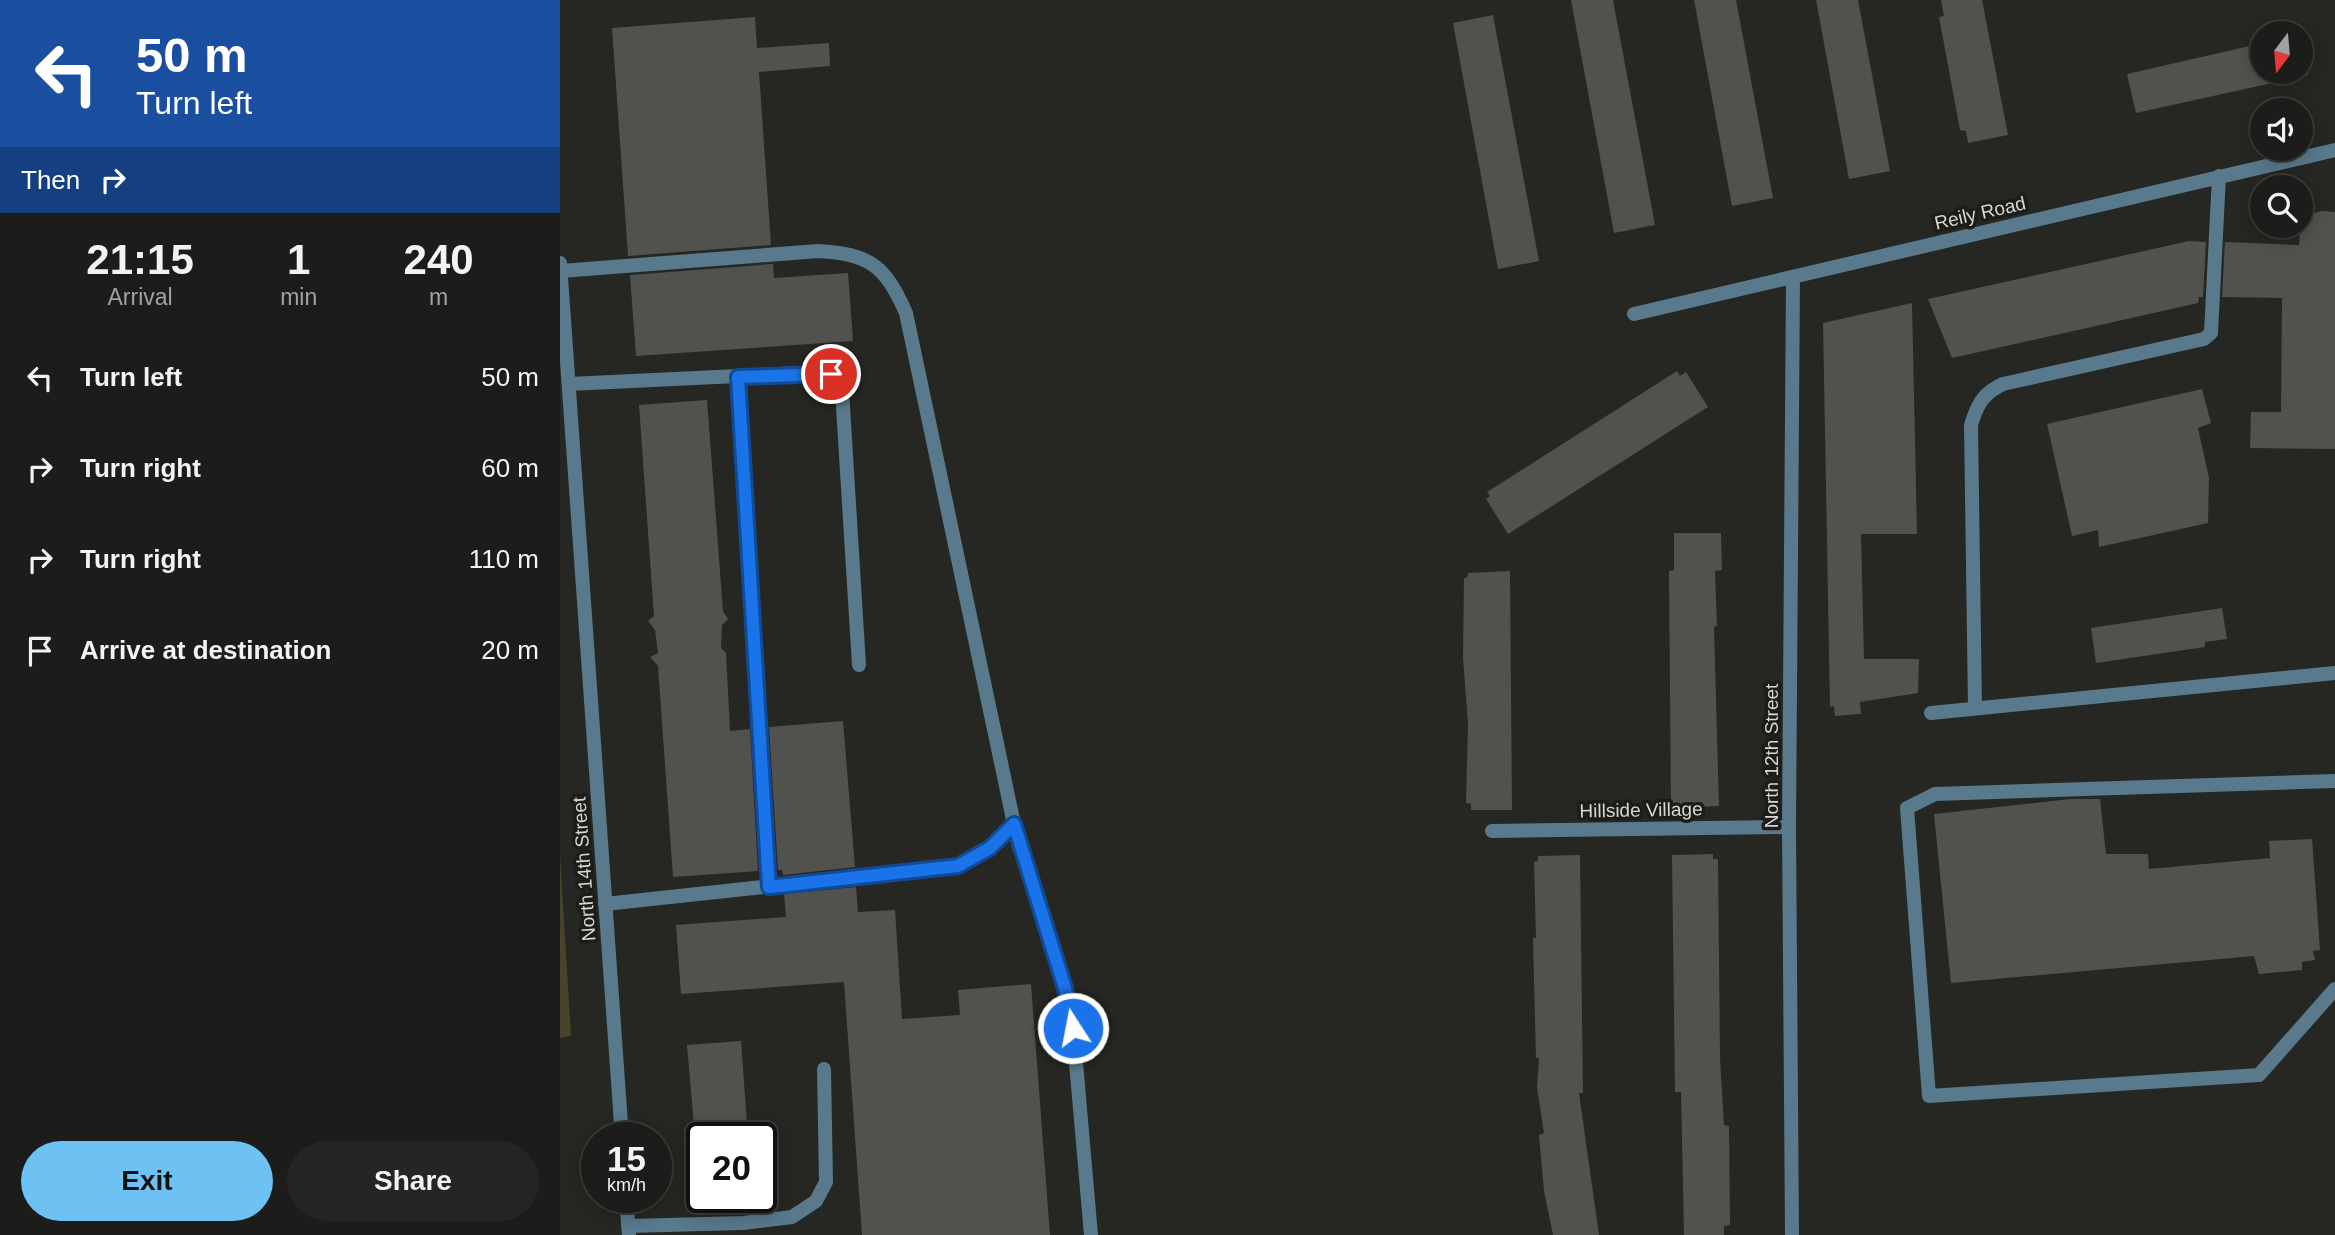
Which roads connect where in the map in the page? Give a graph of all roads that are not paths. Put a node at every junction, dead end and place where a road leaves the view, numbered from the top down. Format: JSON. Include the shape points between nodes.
{"nodes":[{"id":1,"x":2335,"y":150,"type":"edge"},
{"id":2,"x":2220,"y":176,"type":"junction"},
{"id":3,"x":560,"y":263,"type":"edge"},
{"id":4,"x":561,"y":271,"type":"edge"},
{"id":5,"x":1793,"y":277,"type":"junction"},
{"id":6,"x":1634,"y":314,"type":"dead end"},
{"id":7,"x":738,"y":377,"type":"junction"},
{"id":8,"x":569,"y":384,"type":"junction"},
{"id":9,"x":566,"y":424,"type":"edge"},
{"id":10,"x":859,"y":665,"type":"dead end"},
{"id":11,"x":2335,"y":673,"type":"edge"},
{"id":12,"x":1975,"y":708,"type":"junction"},
{"id":13,"x":1931,"y":713,"type":"dead end"},
{"id":14,"x":2335,"y":780,"type":"edge"},
{"id":15,"x":1014,"y":824,"type":"junction"},
{"id":16,"x":1789,"y":827,"type":"junction"},
{"id":17,"x":1492,"y":831,"type":"dead end"},
{"id":18,"x":769,"y":887,"type":"junction"},
{"id":19,"x":606,"y":904,"type":"junction"},
{"id":20,"x":2335,"y":989,"type":"edge"},
{"id":21,"x":824,"y":1069,"type":"dead end"},
{"id":22,"x":621,"y":1122,"type":"edge"},
{"id":23,"x":629,"y":1230,"type":"edge"},
{"id":24,"x":1091,"y":1235,"type":"edge"},
{"id":25,"x":1792,"y":1235,"type":"edge"}],
"edges":[{"from":1,"to":2,"type":"street","name":"Reily Road"},
{"from":2,"to":5,"type":"street","name":"Reily Road"},
{"from":2,"to":12,"type":"street","via":[[2211,333],[2204,339],[2003,384],[1988,391],[1976,408],[1971,425]]},
{"from":3,"to":4,"type":"street","name":"North 14th Street"},
{"from":4,"to":8,"type":"street","name":"North 14th Street"},
{"from":4,"to":15,"type":"street","via":[[818,251],[869,261],[892,282],[906,313]]},
{"from":5,"to":6,"type":"street","name":"Reily Road"},
{"from":5,"to":16,"type":"street","name":"North 12th Street"},
{"from":7,"to":8,"type":"street"},
{"from":7,"to":10,"type":"street","via":[[821,372],[838,379]]},
{"from":7,"to":18,"type":"street"},
{"from":8,"to":9,"type":"street","name":"North 14th Street"},
{"from":9,"to":19,"type":"street","name":"North 14th Street"},
{"from":11,"to":12,"type":"street"},
{"from":12,"to":13,"type":"street"},
{"from":14,"to":20,"type":"street","via":[[1935,794],[1907,808],[1929,1096],[2259,1075]]},
{"from":15,"to":18,"type":"street","via":[[990,848],[958,866]]},
{"from":15,"to":24,"type":"street","via":[[1073,1028]]},
{"from":16,"to":17,"type":"street","name":"Hillside Village"},
{"from":16,"to":25,"type":"street","name":"North 12th Street"},
{"from":18,"to":19,"type":"street"},
{"from":19,"to":22,"type":"street","name":"North 14th Street"},
{"from":21,"to":23,"type":"street","via":[[826,1182],[816,1201],[792,1217]]}]}
